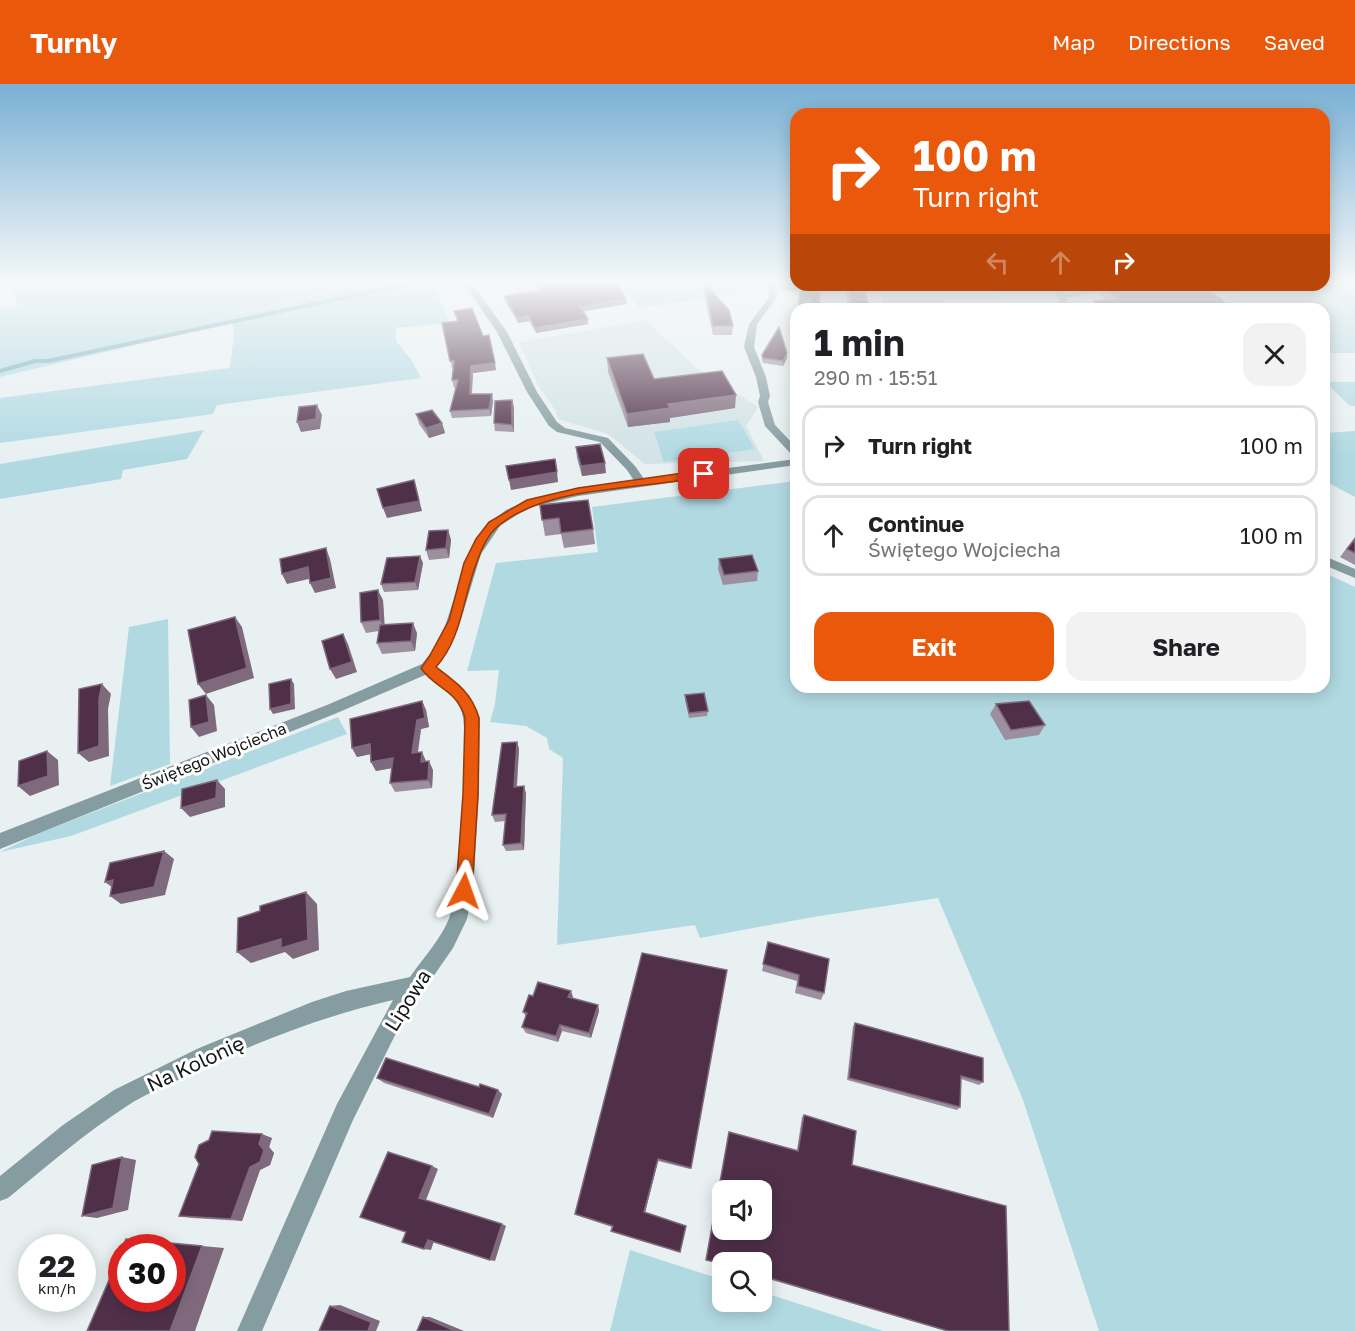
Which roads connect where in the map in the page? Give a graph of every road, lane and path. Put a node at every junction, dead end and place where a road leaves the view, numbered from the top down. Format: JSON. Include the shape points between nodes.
{"nodes":[{"id":1,"x":506,"y":340,"type":"edge"},
{"id":2,"x":750,"y":340,"type":"edge"},
{"id":3,"x":790,"y":447,"type":"edge"},
{"id":4,"x":790,"y":463,"type":"edge"},
{"id":5,"x":641,"y":483,"type":"junction"},
{"id":6,"x":1330,"y":563,"type":"edge"},
{"id":7,"x":1355,"y":574,"type":"edge"},
{"id":8,"x":427,"y":668,"type":"junction"},
{"id":9,"x":0,"y":841,"type":"edge"},
{"id":10,"x":414,"y":986,"type":"junction"},
{"id":11,"x":0,"y":1190,"type":"edge"},
{"id":12,"x":249,"y":1331,"type":"edge"}],
"edges":[{"from":1,"to":5,"type":"street","via":[[532,392],[554,424],[561,430],[604,440]]},
{"from":2,"to":3,"type":"street","via":[[770,426]]},
{"from":4,"to":5,"type":"street"},
{"from":5,"to":8,"type":"street","via":[[572,493],[517,507],[493,525],[470,563],[452,628]]},
{"from":6,"to":7,"type":"street"},
{"from":8,"to":9,"type":"street","name":"Świętego Wojciecha"},
{"from":8,"to":10,"type":"street","name":"Lipowa","via":[[458,691],[469,707],[472,765],[464,891],[458,919]]},
{"from":10,"to":11,"type":"street","name":"Na Kolonię","via":[[312,1012],[206,1055],[121,1097]]},
{"from":10,"to":12,"type":"street","name":"Lipowa","via":[[394,1016],[345,1112]]}]}
